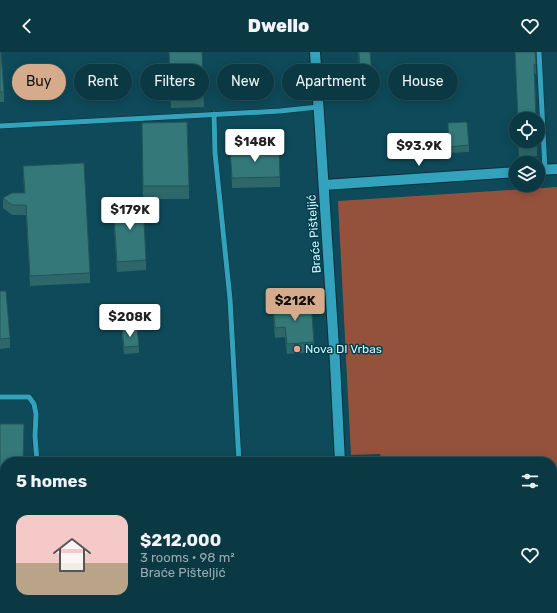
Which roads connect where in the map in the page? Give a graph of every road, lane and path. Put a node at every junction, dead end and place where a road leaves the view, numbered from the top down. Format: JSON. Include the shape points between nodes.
{"nodes":[{"id":1,"x":315,"y":52,"type":"edge"},
{"id":2,"x":539,"y":52,"type":"edge"},
{"id":3,"x":318,"y":107,"type":"junction"},
{"id":4,"x":214,"y":114,"type":"junction"},
{"id":5,"x":0,"y":126,"type":"edge"},
{"id":6,"x":541,"y":156,"type":"edge"},
{"id":7,"x":557,"y":169,"type":"edge"},
{"id":8,"x":545,"y":170,"type":"edge"},
{"id":9,"x":509,"y":172,"type":"edge"},
{"id":10,"x":324,"y":184,"type":"junction"},
{"id":11,"x":0,"y":397,"type":"edge"},
{"id":12,"x":37,"y":457,"type":"edge"},
{"id":13,"x":240,"y":457,"type":"edge"},
{"id":14,"x":340,"y":457,"type":"edge"}],
"edges":[{"from":1,"to":3,"type":"street","name":"Braće Pišteljić"},
{"from":2,"to":6,"type":"lane"},
{"from":3,"to":4,"type":"lane"},
{"from":3,"to":10,"type":"street","name":"Braće Pišteljić"},
{"from":4,"to":5,"type":"lane"},
{"from":4,"to":13,"type":"lane","via":[[215,153],[230,299]]},
{"from":7,"to":8,"type":"street"},
{"from":9,"to":10,"type":"street"},
{"from":10,"to":14,"type":"street","name":"Braće Pišteljić"},
{"from":11,"to":12,"type":"lane","via":[[29,396],[34,404]]}]}
